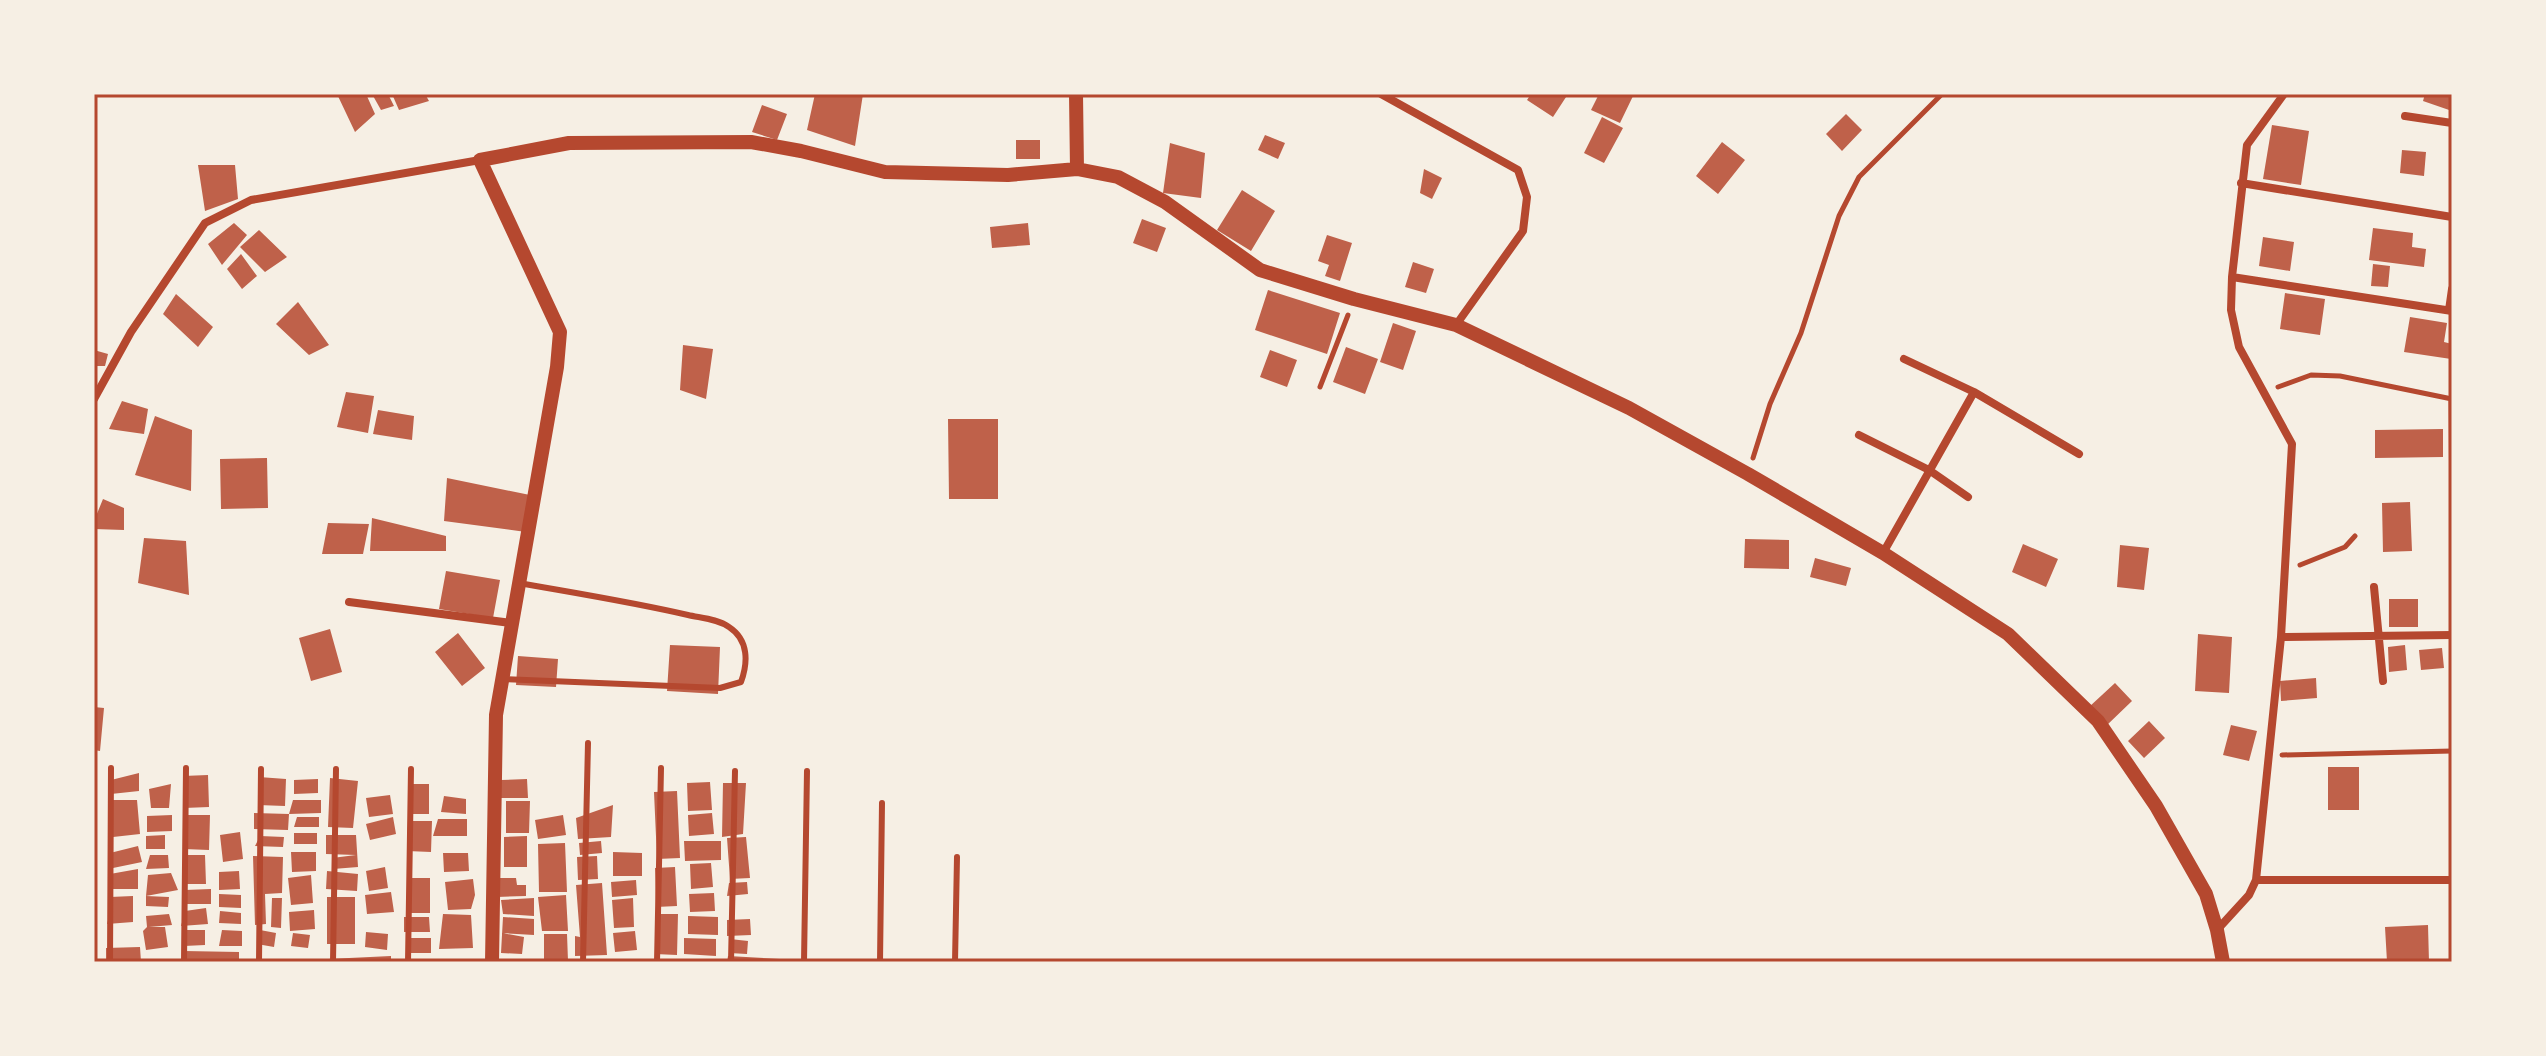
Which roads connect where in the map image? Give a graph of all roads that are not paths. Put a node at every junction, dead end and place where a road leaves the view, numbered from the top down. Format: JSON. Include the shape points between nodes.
{"nodes":[{"id":1,"x":1076,"y":94,"type":"edge"},
{"id":2,"x":1381,"y":94,"type":"edge"},
{"id":3,"x":2284,"y":94,"type":"edge"},
{"id":4,"x":2405,"y":116,"type":"dead end"},
{"id":5,"x":2452,"y":123,"type":"edge"},
{"id":6,"x":480,"y":160,"type":"junction"},
{"id":7,"x":1077,"y":169,"type":"junction"},
{"id":8,"x":2241,"y":183,"type":"junction"},
{"id":9,"x":2452,"y":217,"type":"edge"},
{"id":10,"x":2232,"y":277,"type":"junction"},
{"id":11,"x":2452,"y":289,"type":"edge"},
{"id":12,"x":2450,"y":310,"type":"edge"},
{"id":13,"x":1456,"y":325,"type":"junction"},
{"id":14,"x":1904,"y":359,"type":"dead end"},
{"id":15,"x":1974,"y":392,"type":"junction"},
{"id":16,"x":94,"y":399,"type":"edge"},
{"id":17,"x":1859,"y":435,"type":"dead end"},
{"id":18,"x":2079,"y":454,"type":"dead end"},
{"id":19,"x":1929,"y":470,"type":"junction"},
{"id":20,"x":1968,"y":497,"type":"dead end"},
{"id":21,"x":1883,"y":553,"type":"junction"},
{"id":22,"x":517,"y":583,"type":"junction"},
{"id":23,"x":2374,"y":587,"type":"dead end"},
{"id":24,"x":349,"y":602,"type":"dead end"},
{"id":25,"x":511,"y":623,"type":"junction"},
{"id":26,"x":2380,"y":635,"type":"junction"},
{"id":27,"x":2452,"y":635,"type":"edge"},
{"id":28,"x":2281,"y":637,"type":"junction"},
{"id":29,"x":502,"y":679,"type":"junction"},
{"id":30,"x":2383,"y":681,"type":"dead end"},
{"id":31,"x":588,"y":743,"type":"dead end"},
{"id":32,"x":111,"y":768,"type":"dead end"},
{"id":33,"x":186,"y":768,"type":"dead end"},
{"id":34,"x":661,"y":768,"type":"dead end"},
{"id":35,"x":261,"y":769,"type":"dead end"},
{"id":36,"x":336,"y":769,"type":"dead end"},
{"id":37,"x":411,"y":769,"type":"dead end"},
{"id":38,"x":735,"y":771,"type":"dead end"},
{"id":39,"x":807,"y":771,"type":"dead end"},
{"id":40,"x":882,"y":803,"type":"dead end"},
{"id":41,"x":957,"y":857,"type":"dead end"},
{"id":42,"x":2256,"y":880,"type":"junction"},
{"id":43,"x":2452,"y":880,"type":"edge"},
{"id":44,"x":2217,"y":930,"type":"junction"},
{"id":45,"x":110,"y":962,"type":"edge"},
{"id":46,"x":184,"y":962,"type":"edge"},
{"id":47,"x":259,"y":962,"type":"edge"},
{"id":48,"x":333,"y":962,"type":"edge"},
{"id":49,"x":408,"y":962,"type":"edge"},
{"id":50,"x":492,"y":962,"type":"edge"},
{"id":51,"x":583,"y":962,"type":"edge"},
{"id":52,"x":657,"y":962,"type":"edge"},
{"id":53,"x":731,"y":962,"type":"edge"},
{"id":54,"x":804,"y":962,"type":"edge"},
{"id":55,"x":880,"y":962,"type":"edge"},
{"id":56,"x":955,"y":962,"type":"edge"},
{"id":57,"x":2223,"y":962,"type":"edge"}],
"edges":[{"from":1,"to":7,"type":"street"},
{"from":2,"to":13,"type":"street","via":[[1518,170],[1527,197],[1523,231]]},
{"from":3,"to":8,"type":"street","via":[[2247,145]]},
{"from":4,"to":5,"type":"street"},
{"from":6,"to":7,"type":"street","via":[[569,143],[751,142],[885,172],[1008,175]]},
{"from":6,"to":16,"type":"street","via":[[251,200],[205,223],[131,332]]},
{"from":6,"to":22,"type":"street","via":[[560,332]]},
{"from":7,"to":13,"type":"street","via":[[1118,177],[1165,202],[1260,270]]},
{"from":8,"to":9,"type":"street"},
{"from":8,"to":10,"type":"street"},
{"from":10,"to":12,"type":"street"},
{"from":10,"to":28,"type":"street","via":[[2231,310],[2239,347],[2292,444]]},
{"from":11,"to":12,"type":"street"},
{"from":13,"to":21,"type":"street","via":[[1629,408]]},
{"from":14,"to":15,"type":"street"},
{"from":15,"to":18,"type":"street"},
{"from":15,"to":19,"type":"street"},
{"from":17,"to":19,"type":"street"},
{"from":19,"to":20,"type":"street"},
{"from":19,"to":21,"type":"street"},
{"from":21,"to":44,"type":"street","via":[[2008,634],[2098,721],[2156,806],[2206,894]]},
{"from":22,"to":25,"type":"street"},
{"from":22,"to":29,"type":"lane","via":[[719,622],[738,637],[747,665],[741,682],[720,688]]},
{"from":23,"to":26,"type":"street"},
{"from":24,"to":25,"type":"street"},
{"from":25,"to":29,"type":"street"},
{"from":26,"to":27,"type":"street"},
{"from":26,"to":28,"type":"street"},
{"from":26,"to":30,"type":"street"},
{"from":28,"to":42,"type":"street"},
{"from":29,"to":50,"type":"street","via":[[496,715]]},
{"from":31,"to":51,"type":"lane"},
{"from":32,"to":45,"type":"lane"},
{"from":33,"to":46,"type":"lane"},
{"from":34,"to":52,"type":"lane"},
{"from":35,"to":47,"type":"lane"},
{"from":36,"to":48,"type":"lane"},
{"from":37,"to":49,"type":"lane"},
{"from":38,"to":53,"type":"lane"},
{"from":39,"to":54,"type":"lane"},
{"from":40,"to":55,"type":"lane"},
{"from":41,"to":56,"type":"lane"},
{"from":42,"to":43,"type":"street"},
{"from":42,"to":44,"type":"street"},
{"from":44,"to":57,"type":"street"}]}
